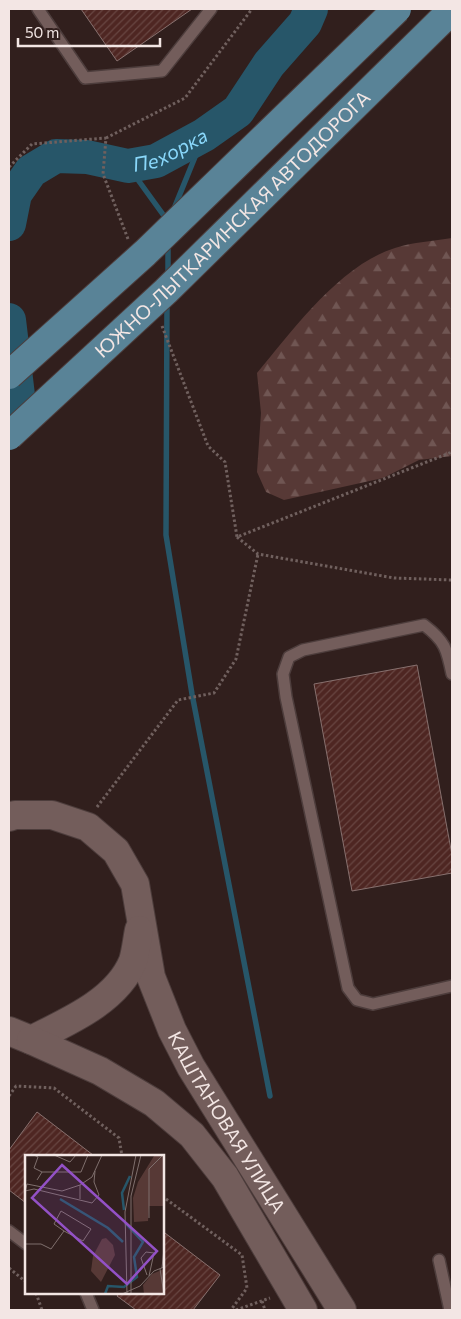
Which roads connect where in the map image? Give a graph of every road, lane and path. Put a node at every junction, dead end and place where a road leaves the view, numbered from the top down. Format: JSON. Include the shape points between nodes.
{"nodes":[{"id":1,"x":38,"y":9,"type":"edge"},
{"id":2,"x":211,"y":9,"type":"edge"},
{"id":3,"x":252,"y":9,"type":"edge"},
{"id":4,"x":397,"y":9,"type":"edge"},
{"id":5,"x":452,"y":10,"type":"edge"},
{"id":6,"x":106,"y":138,"type":"junction"},
{"id":7,"x":9,"y":167,"type":"edge"},
{"id":8,"x":131,"y":246,"type":"dead end"},
{"id":9,"x":159,"y":319,"type":"dead end"},
{"id":10,"x":9,"y":375,"type":"edge"},
{"id":11,"x":9,"y":436,"type":"edge"},
{"id":12,"x":452,"y":452,"type":"edge"},
{"id":13,"x":237,"y":537,"type":"junction"},
{"id":14,"x":258,"y":554,"type":"junction"},
{"id":15,"x":452,"y":580,"type":"edge"},
{"id":16,"x":452,"y":674,"type":"edge"},
{"id":17,"x":95,"y":810,"type":"dead end"},
{"id":18,"x":9,"y":817,"type":"edge"},
{"id":19,"x":141,"y":921,"type":"junction"},
{"id":20,"x":452,"y":986,"type":"edge"},
{"id":21,"x":20,"y":1035,"type":"edge"},
{"id":22,"x":9,"y":1096,"type":"edge"},
{"id":23,"x":122,"y":1155,"type":"edge"},
{"id":24,"x":164,"y":1197,"type":"edge"},
{"id":25,"x":9,"y":1231,"type":"edge"},
{"id":26,"x":25,"y":1243,"type":"edge"},
{"id":27,"x":439,"y":1260,"type":"dead end"},
{"id":28,"x":9,"y":1268,"type":"edge"},
{"id":29,"x":25,"y":1281,"type":"edge"},
{"id":30,"x":36,"y":1294,"type":"edge"},
{"id":31,"x":86,"y":1294,"type":"edge"},
{"id":32,"x":278,"y":1295,"type":"dead end"},
{"id":33,"x":262,"y":1301,"type":"junction"},
{"id":34,"x":234,"y":1309,"type":"edge"},
{"id":35,"x":42,"y":1310,"type":"edge"},
{"id":36,"x":93,"y":1310,"type":"edge"},
{"id":37,"x":265,"y":1310,"type":"edge"},
{"id":38,"x":303,"y":1310,"type":"edge"},
{"id":39,"x":342,"y":1310,"type":"edge"},
{"id":40,"x":450,"y":1310,"type":"edge"}],
"edges":[{"from":1,"to":2,"type":"lane","via":[[85,78],[162,71]]},
{"from":3,"to":6,"type":"path","via":[[185,98]]},
{"from":4,"to":10,"type":"main road","bridge":true,"via":[[145,252]]},
{"from":5,"to":11,"type":"main road","name":"ЮЖНО-ЛЫТКАРИНСКАЯ АВТОДОРОГА","bridge":true,"via":[[166,291]]},
{"from":6,"to":7,"type":"path","via":[[32,144]]},
{"from":6,"to":8,"type":"path","via":[[103,174]]},
{"from":9,"to":13,"type":"path","via":[[208,446],[225,462]]},
{"from":12,"to":13,"type":"path"},
{"from":13,"to":14,"type":"path"},
{"from":14,"to":15,"type":"path","via":[[394,578]]},
{"from":14,"to":17,"type":"path","via":[[236,659],[214,693],[178,700]]},
{"from":16,"to":20,"type":"lane","via":[[447,648],[424,625],[303,650],[289,657],[283,674],[348,988],[357,1000],[373,1004]]},
{"from":18,"to":19,"type":"street","name":"КАШТАНОВАЯ УЛИЦА","via":[[52,814],[88,827],[116,852],[135,884]]},
{"from":19,"to":21,"type":"street","via":[[133,961],[110,995],[76,1018]]},
{"from":19,"to":39,"type":"street","name":"КАШТАНОВАЯ УЛИЦА","via":[[151,978],[172,1030],[196,1076]]},
{"from":21,"to":38,"type":"street","name":"КАШТАНОВАЯ УЛИЦА","via":[[100,1072],[154,1103],[192,1135],[225,1177]]},
{"from":22,"to":23,"type":"path","via":[[16,1086],[54,1088],[119,1138]]},
{"from":24,"to":34,"type":"path","via":[[242,1255],[247,1288]]},
{"from":25,"to":26,"type":"lane"},
{"from":27,"to":40,"type":"lane"},
{"from":28,"to":29,"type":"path"},
{"from":30,"to":35,"type":"path"},
{"from":31,"to":36,"type":"lane"},
{"from":32,"to":33,"type":"path"},
{"from":33,"to":34,"type":"path"},
{"from":33,"to":37,"type":"path"}]}
